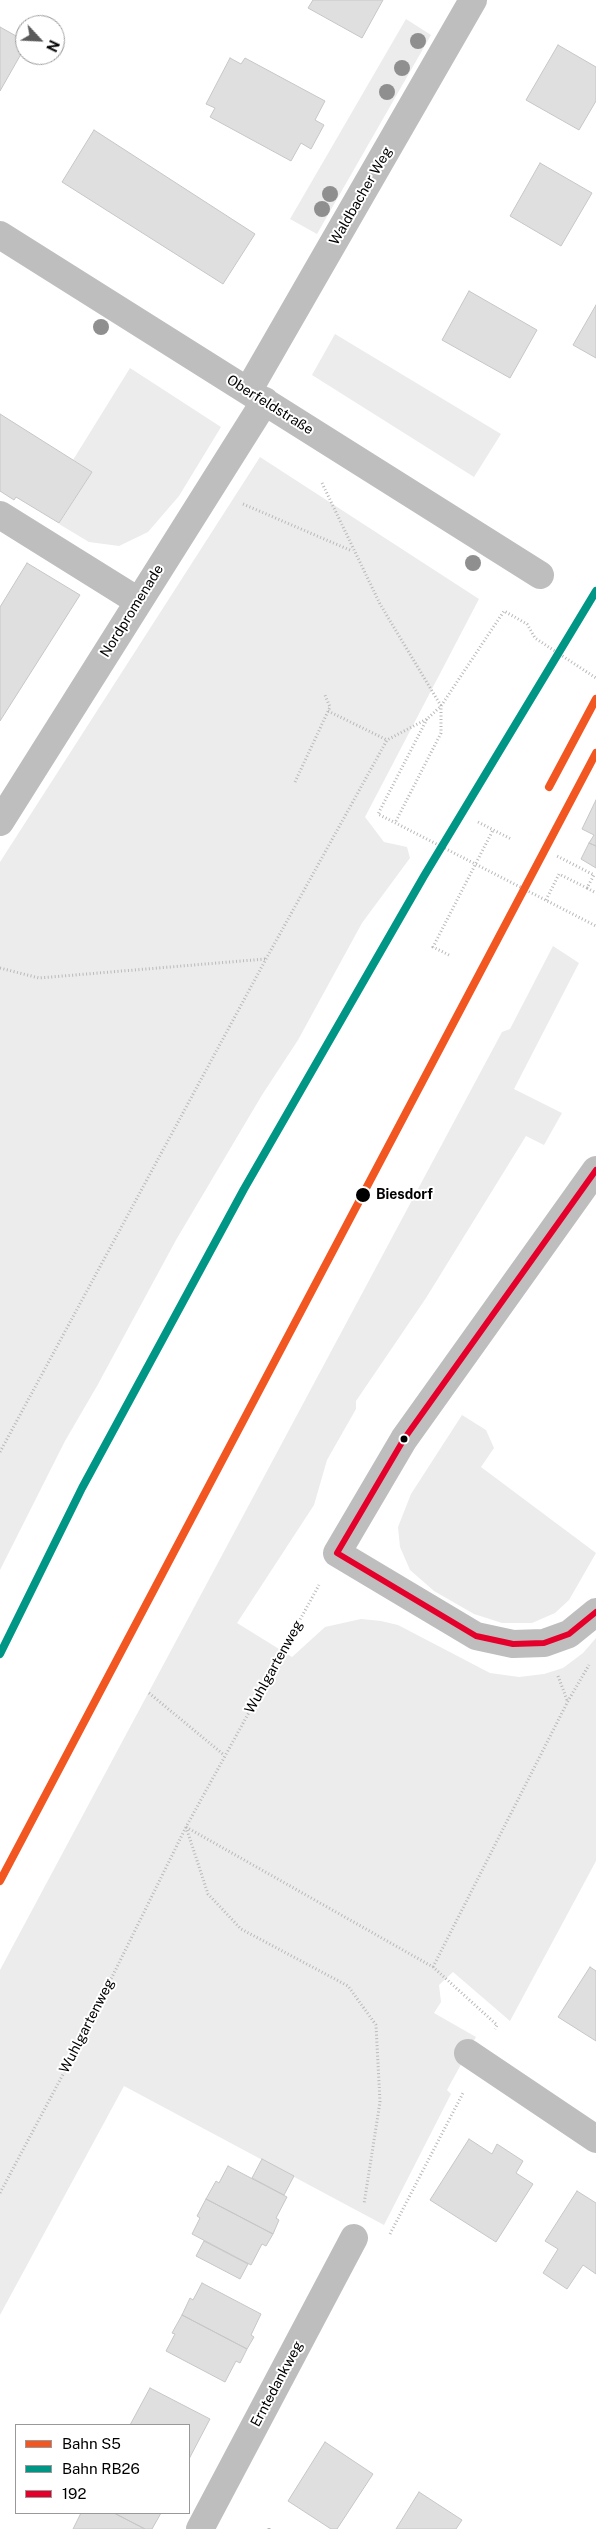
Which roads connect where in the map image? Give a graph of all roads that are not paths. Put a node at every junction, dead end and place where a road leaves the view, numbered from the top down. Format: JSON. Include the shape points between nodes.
{"nodes":[{"id":1,"x":473,"y":0,"type":"edge"},
{"id":2,"x":0,"y":234,"type":"edge"},
{"id":3,"x":257,"y":396,"type":"junction"},
{"id":4,"x":0,"y":515,"type":"edge"},
{"id":5,"x":540,"y":575,"type":"dead end"},
{"id":6,"x":138,"y":601,"type":"junction"},
{"id":7,"x":0,"y":822,"type":"edge"},
{"id":8,"x":596,"y":1170,"type":"edge"},
{"id":9,"x":596,"y":1612,"type":"edge"},
{"id":10,"x":474,"y":2057,"type":"road end"},
{"id":11,"x":596,"y":2139,"type":"edge"},
{"id":12,"x":354,"y":2238,"type":"road end"},
{"id":13,"x":200,"y":2529,"type":"edge"}],
"edges":[{"from":1,"to":3,"type":"street","name":"Waldbacher Weg"},
{"from":2,"to":3,"type":"street","name":"Oberfeldstraße"},
{"from":3,"to":5,"type":"street","name":"Oberfeldstraße"},
{"from":3,"to":6,"type":"street","name":"Nordpromenade","via":[[210,490]]},
{"from":4,"to":6,"type":"street"},
{"from":6,"to":7,"type":"street","name":"Nordpromenade"},
{"from":8,"to":9,"type":"street","via":[[404,1439],[336,1553],[476,1636],[513,1644],[544,1643],[569,1634]]},
{"from":10,"to":11,"type":"street"},
{"from":12,"to":13,"type":"street","name":"Erntedankweg"}]}
